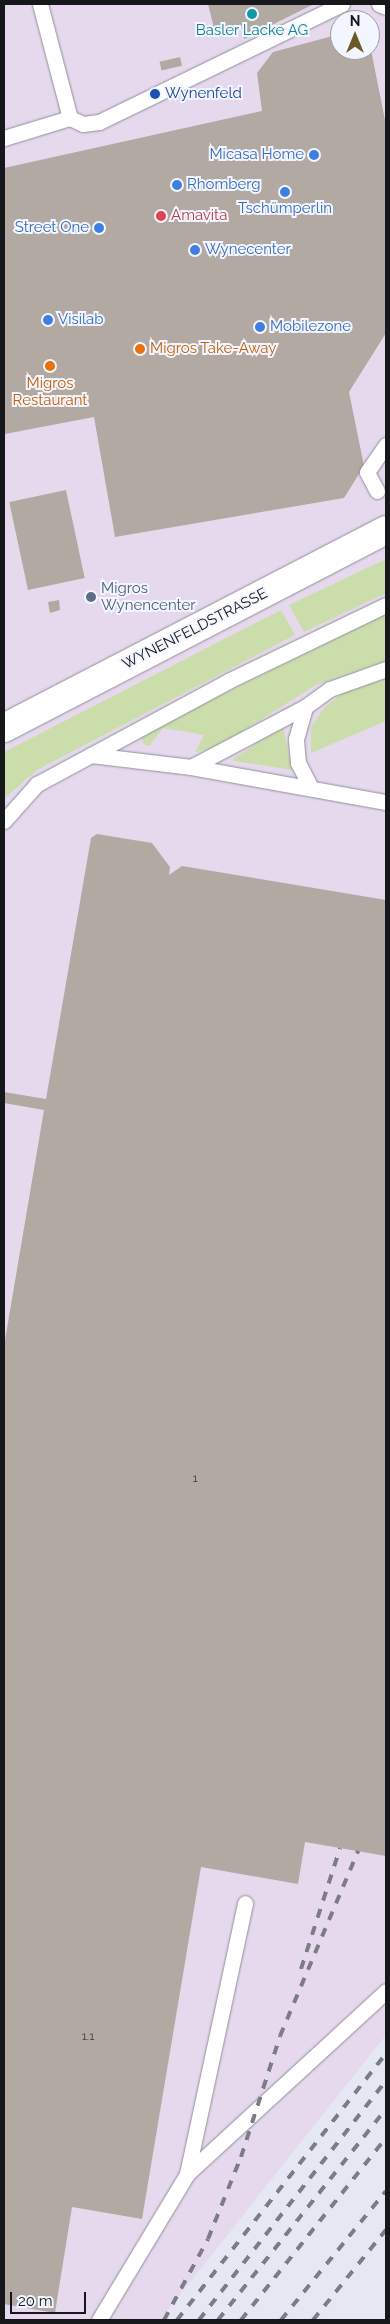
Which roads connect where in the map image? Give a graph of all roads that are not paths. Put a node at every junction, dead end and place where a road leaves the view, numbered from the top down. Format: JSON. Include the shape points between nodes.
{"nodes":[{"id":1,"x":40,"y":4,"type":"edge"},
{"id":2,"x":342,"y":4,"type":"edge"},
{"id":3,"x":379,"y":4,"type":"edge"},
{"id":4,"x":386,"y":7,"type":"edge"},
{"id":5,"x":70,"y":118,"type":"junction"},
{"id":6,"x":4,"y":138,"type":"edge"},
{"id":7,"x":386,"y":445,"type":"edge"},
{"id":8,"x":377,"y":491,"type":"dead end"},
{"id":9,"x":386,"y":530,"type":"edge"},
{"id":10,"x":386,"y":605,"type":"edge"},
{"id":11,"x":386,"y":669,"type":"edge"},
{"id":12,"x":305,"y":707,"type":"junction"},
{"id":13,"x":4,"y":728,"type":"edge"},
{"id":14,"x":91,"y":755,"type":"junction"},
{"id":15,"x":191,"y":767,"type":"junction"},
{"id":16,"x":311,"y":788,"type":"junction"},
{"id":17,"x":386,"y":802,"type":"edge"},
{"id":18,"x":4,"y":821,"type":"edge"},
{"id":19,"x":245,"y":1902,"type":"dead end"},
{"id":20,"x":386,"y":1991,"type":"edge"},
{"id":21,"x":187,"y":2174,"type":"junction"},
{"id":22,"x":99,"y":2320,"type":"edge"}],
"edges":[{"from":1,"to":5,"type":"lane"},
{"from":2,"to":5,"type":"lane","via":[[99,122],[83,124]]},
{"from":3,"to":4,"type":"lane"},
{"from":5,"to":6,"type":"lane"},
{"from":7,"to":8,"type":"lane","via":[[367,472]]},
{"from":9,"to":13,"type":"street","name":"WYNENFELDSTRASSE"},
{"from":10,"to":14,"type":"lane","via":[[295,646]]},
{"from":11,"to":12,"type":"lane","via":[[330,689]]},
{"from":12,"to":15,"type":"lane"},
{"from":12,"to":16,"type":"lane","via":[[296,739],[298,763]]},
{"from":14,"to":15,"type":"lane"},
{"from":14,"to":18,"type":"lane","via":[[37,784]]},
{"from":15,"to":16,"type":"lane"},
{"from":16,"to":17,"type":"lane"},
{"from":19,"to":21,"type":"lane"},
{"from":20,"to":21,"type":"lane"},
{"from":21,"to":22,"type":"lane"}]}
